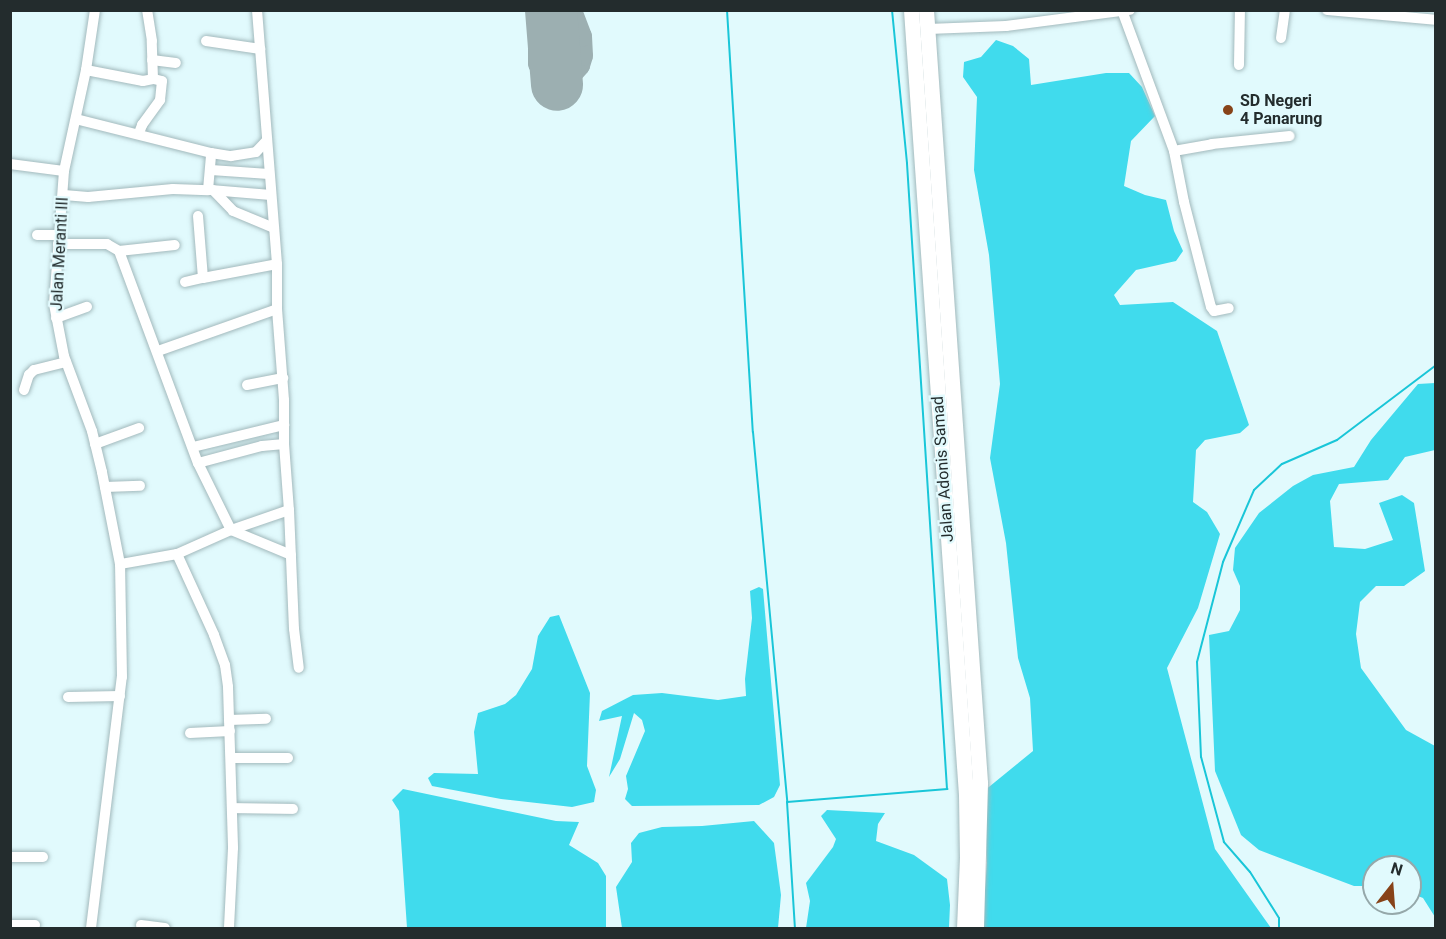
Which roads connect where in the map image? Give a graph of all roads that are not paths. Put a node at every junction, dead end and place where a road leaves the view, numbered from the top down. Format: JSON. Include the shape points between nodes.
{"nodes":[{"id":1,"x":95,"y":10,"type":"edge"},
{"id":2,"x":147,"y":10,"type":"edge"},
{"id":3,"x":257,"y":10,"type":"edge"},
{"id":4,"x":911,"y":10,"type":"edge"},
{"id":5,"x":926,"y":10,"type":"edge"},
{"id":6,"x":1240,"y":10,"type":"edge"},
{"id":7,"x":1286,"y":10,"type":"edge"},
{"id":8,"x":1327,"y":10,"type":"edge"},
{"id":9,"x":1127,"y":12,"type":"edge"},
{"id":10,"x":1436,"y":20,"type":"edge"},
{"id":11,"x":928,"y":29,"type":"junction"},
{"id":12,"x":1281,"y":38,"type":"dead end"},
{"id":13,"x":206,"y":41,"type":"dead end"},
{"id":14,"x":260,"y":49,"type":"junction"},
{"id":15,"x":152,"y":60,"type":"junction"},
{"id":16,"x":176,"y":63,"type":"dead end"},
{"id":17,"x":1239,"y":65,"type":"dead end"},
{"id":18,"x":86,"y":70,"type":"junction"},
{"id":19,"x":153,"y":79,"type":"junction"},
{"id":20,"x":76,"y":119,"type":"junction"},
{"id":21,"x":139,"y":134,"type":"junction"},
{"id":22,"x":1290,"y":136,"type":"dead end"},
{"id":23,"x":267,"y":140,"type":"junction"},
{"id":24,"x":1174,"y":151,"type":"junction"},
{"id":25,"x":212,"y":153,"type":"junction"},
{"id":26,"x":10,"y":164,"type":"edge"},
{"id":27,"x":211,"y":170,"type":"junction"},
{"id":28,"x":64,"y":171,"type":"junction"},
{"id":29,"x":269,"y":174,"type":"junction"},
{"id":30,"x":930,"y":188,"type":"junction"},
{"id":31,"x":211,"y":190,"type":"junction"},
{"id":32,"x":64,"y":195,"type":"junction"},
{"id":33,"x":271,"y":195,"type":"junction"},
{"id":34,"x":198,"y":216,"type":"dead end"},
{"id":35,"x":274,"y":228,"type":"junction"},
{"id":36,"x":36,"y":235,"type":"dead end"},
{"id":37,"x":59,"y":239,"type":"junction"},
{"id":38,"x":175,"y":245,"type":"dead end"},
{"id":39,"x":119,"y":251,"type":"junction"},
{"id":40,"x":277,"y":264,"type":"junction"},
{"id":41,"x":203,"y":278,"type":"junction"},
{"id":42,"x":184,"y":282,"type":"dead end"},
{"id":43,"x":87,"y":307,"type":"dead end"},
{"id":44,"x":1229,"y":308,"type":"dead end"},
{"id":45,"x":277,"y":309,"type":"junction"},
{"id":46,"x":56,"y":318,"type":"junction"},
{"id":47,"x":158,"y":351,"type":"junction"},
{"id":48,"x":66,"y":363,"type":"junction"},
{"id":49,"x":283,"y":378,"type":"junction"},
{"id":50,"x":247,"y":385,"type":"dead end"},
{"id":51,"x":24,"y":390,"type":"dead end"},
{"id":52,"x":284,"y":425,"type":"junction"},
{"id":53,"x":139,"y":428,"type":"dead end"},
{"id":54,"x":95,"y":444,"type":"junction"},
{"id":55,"x":284,"y":444,"type":"junction"},
{"id":56,"x":193,"y":447,"type":"junction"},
{"id":57,"x":198,"y":463,"type":"junction"},
{"id":58,"x":140,"y":486,"type":"dead end"},
{"id":59,"x":105,"y":487,"type":"junction"},
{"id":60,"x":289,"y":510,"type":"junction"},
{"id":61,"x":231,"y":530,"type":"junction"},
{"id":62,"x":177,"y":554,"type":"junction"},
{"id":63,"x":291,"y":555,"type":"junction"},
{"id":64,"x":120,"y":564,"type":"junction"},
{"id":65,"x":299,"y":668,"type":"dead end"},
{"id":66,"x":120,"y":696,"type":"junction"},
{"id":67,"x":68,"y":697,"type":"dead end"},
{"id":68,"x":266,"y":719,"type":"dead end"},
{"id":69,"x":230,"y":726,"type":"junction"},
{"id":70,"x":190,"y":733,"type":"dead end"},
{"id":71,"x":231,"y":758,"type":"junction"},
{"id":72,"x":288,"y":758,"type":"dead end"},
{"id":73,"x":232,"y":808,"type":"junction"},
{"id":74,"x":293,"y":809,"type":"dead end"},
{"id":75,"x":10,"y":857,"type":"edge"},
{"id":76,"x":43,"y":858,"type":"dead end"},
{"id":77,"x":972,"y":872,"type":"junction"},
{"id":78,"x":10,"y":925,"type":"edge"},
{"id":79,"x":35,"y":925,"type":"dead end"},
{"id":80,"x":141,"y":925,"type":"dead end"},
{"id":81,"x":91,"y":928,"type":"edge"},
{"id":82,"x":165,"y":928,"type":"edge"},
{"id":83,"x":229,"y":928,"type":"edge"},
{"id":84,"x":964,"y":928,"type":"edge"},
{"id":85,"x":976,"y":928,"type":"edge"}],
"edges":[{"from":1,"to":18,"type":"street","name":"Jalan Meranti III"},
{"from":2,"to":15,"type":"street"},
{"from":3,"to":14,"type":"street"},
{"from":4,"to":30,"type":"highway","name":"Jalan Adonis Samad"},
{"from":5,"to":11,"type":"highway","name":"Jalan Adonis Samad"},
{"from":6,"to":17,"type":"street"},
{"from":7,"to":12,"type":"street"},
{"from":8,"to":10,"type":"street"},
{"from":9,"to":11,"type":"street","via":[[1006,26]]},
{"from":9,"to":24,"type":"street"},
{"from":11,"to":30,"type":"highway","name":"Jalan Adonis Samad"},
{"from":13,"to":14,"type":"street"},
{"from":14,"to":23,"type":"street"},
{"from":15,"to":16,"type":"street"},
{"from":15,"to":19,"type":"street"},
{"from":18,"to":19,"type":"street","via":[[143,81]]},
{"from":18,"to":20,"type":"street","name":"Jalan Meranti III"},
{"from":19,"to":21,"type":"street","via":[[162,81],[160,100]]},
{"from":20,"to":21,"type":"street"},
{"from":20,"to":28,"type":"street","name":"Jalan Meranti III"},
{"from":21,"to":25,"type":"street"},
{"from":22,"to":24,"type":"street"},
{"from":23,"to":25,"type":"street","via":[[256,152],[231,156]]},
{"from":23,"to":29,"type":"street"},
{"from":24,"to":44,"type":"street","via":[[1211,307],[1214,311]]},
{"from":25,"to":27,"type":"street"},
{"from":26,"to":28,"type":"street"},
{"from":27,"to":29,"type":"street"},
{"from":27,"to":31,"type":"street"},
{"from":28,"to":32,"type":"street","name":"Jalan Meranti III"},
{"from":29,"to":33,"type":"street"},
{"from":30,"to":77,"type":"highway","name":"Jalan Adonis Samad"},
{"from":31,"to":32,"type":"street"},
{"from":31,"to":33,"type":"street"},
{"from":31,"to":35,"type":"street","via":[[233,211]]},
{"from":32,"to":37,"type":"street","name":"Jalan Meranti III"},
{"from":33,"to":35,"type":"street"},
{"from":34,"to":41,"type":"street"},
{"from":35,"to":40,"type":"street"},
{"from":36,"to":37,"type":"street"},
{"from":37,"to":39,"type":"street","via":[[107,244]]},
{"from":37,"to":46,"type":"street","name":"Jalan Meranti III"},
{"from":38,"to":39,"type":"street"},
{"from":39,"to":47,"type":"street"},
{"from":40,"to":41,"type":"street"},
{"from":40,"to":45,"type":"street"},
{"from":41,"to":42,"type":"street"},
{"from":43,"to":46,"type":"street"},
{"from":45,"to":47,"type":"street"},
{"from":45,"to":49,"type":"street"},
{"from":46,"to":48,"type":"street","name":"Jalan Meranti III"},
{"from":47,"to":56,"type":"street"},
{"from":48,"to":51,"type":"street","via":[[34,370]]},
{"from":48,"to":54,"type":"street","name":"Jalan Meranti III"},
{"from":49,"to":50,"type":"street"},
{"from":49,"to":52,"type":"street"},
{"from":52,"to":55,"type":"street"},
{"from":52,"to":56,"type":"street"},
{"from":53,"to":54,"type":"street"},
{"from":54,"to":59,"type":"street","name":"Jalan Meranti III"},
{"from":55,"to":57,"type":"street"},
{"from":55,"to":60,"type":"street"},
{"from":56,"to":57,"type":"street"},
{"from":57,"to":61,"type":"street"},
{"from":58,"to":59,"type":"street"},
{"from":59,"to":64,"type":"street","name":"Jalan Meranti III"},
{"from":60,"to":61,"type":"street"},
{"from":60,"to":63,"type":"street"},
{"from":61,"to":62,"type":"street"},
{"from":61,"to":63,"type":"street"},
{"from":62,"to":64,"type":"street"},
{"from":62,"to":69,"type":"street","via":[[225,665]]},
{"from":63,"to":65,"type":"street"},
{"from":64,"to":66,"type":"street","name":"Jalan Meranti III"},
{"from":66,"to":67,"type":"street"},
{"from":66,"to":81,"type":"street","name":"Jalan Meranti III"},
{"from":68,"to":69,"type":"street"},
{"from":69,"to":70,"type":"street"},
{"from":69,"to":71,"type":"street"},
{"from":71,"to":72,"type":"street"},
{"from":71,"to":73,"type":"street"},
{"from":73,"to":74,"type":"street"},
{"from":73,"to":83,"type":"street"},
{"from":75,"to":76,"type":"street"},
{"from":77,"to":84,"type":"highway","name":"Jalan Adonis Samad"},
{"from":77,"to":85,"type":"highway","name":"Jalan Adonis Samad"},
{"from":78,"to":79,"type":"street"},
{"from":80,"to":82,"type":"street"}]}
